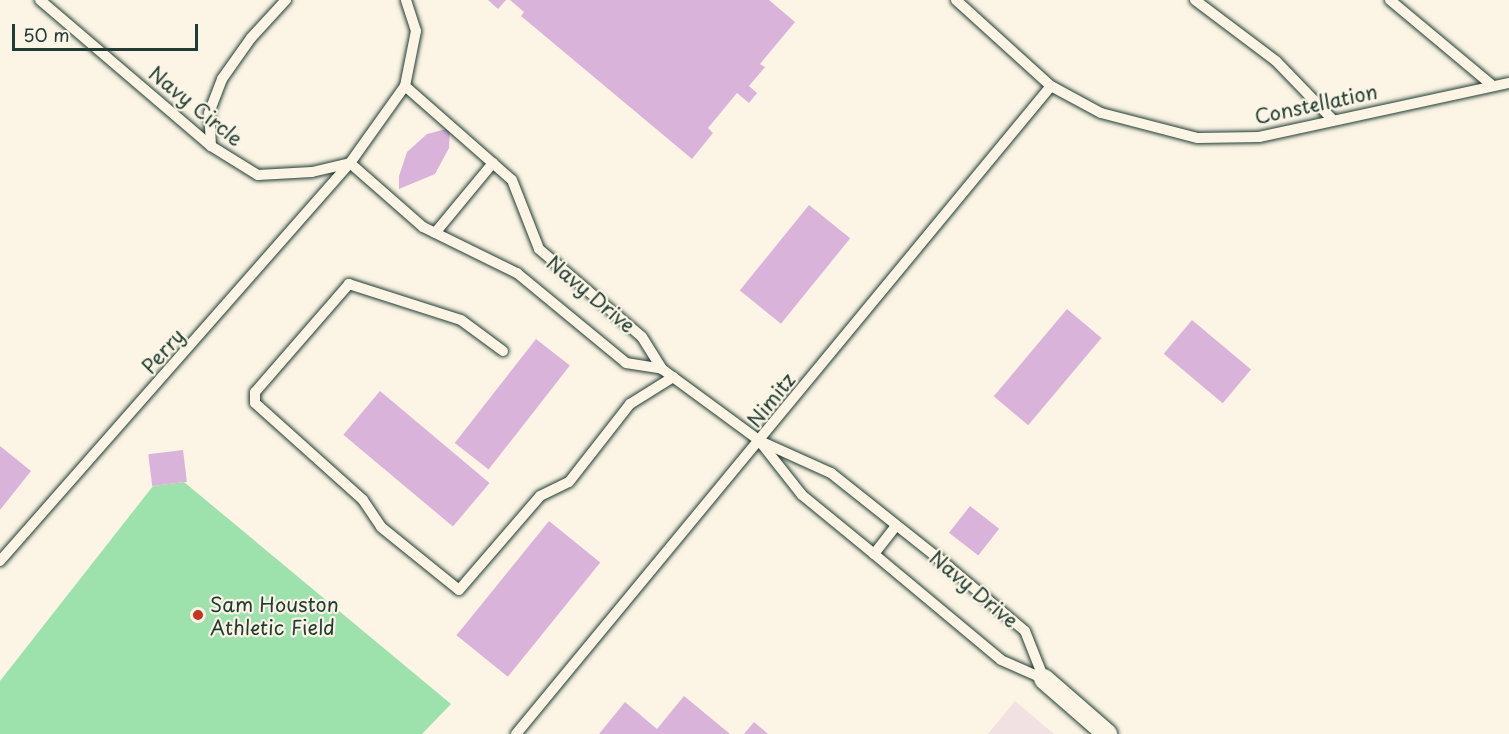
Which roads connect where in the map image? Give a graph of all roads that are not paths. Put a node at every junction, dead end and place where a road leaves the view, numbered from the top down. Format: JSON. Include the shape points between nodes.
{"nodes":[{"id":1,"x":40,"y":0,"type":"edge"},
{"id":2,"x":286,"y":0,"type":"edge"},
{"id":3,"x":956,"y":0,"type":"edge"},
{"id":4,"x":1195,"y":0,"type":"edge"},
{"id":5,"x":1390,"y":0,"type":"edge"},
{"id":6,"x":409,"y":2,"type":"edge"},
{"id":7,"x":1509,"y":83,"type":"edge"},
{"id":8,"x":405,"y":86,"type":"junction"},
{"id":9,"x":1051,"y":86,"type":"junction"},
{"id":10,"x":1493,"y":86,"type":"junction"},
{"id":11,"x":1333,"y":120,"type":"junction"},
{"id":12,"x":211,"y":147,"type":"junction"},
{"id":13,"x":350,"y":163,"type":"junction"},
{"id":14,"x":493,"y":163,"type":"junction"},
{"id":15,"x":435,"y":232,"type":"junction"},
{"id":16,"x":503,"y":351,"type":"dead end"},
{"id":17,"x":662,"y":369,"type":"junction"},
{"id":18,"x":673,"y":377,"type":"junction"},
{"id":19,"x":760,"y":441,"type":"junction"},
{"id":20,"x":896,"y":526,"type":"junction"},
{"id":21,"x":874,"y":554,"type":"junction"},
{"id":22,"x":0,"y":561,"type":"edge"},
{"id":23,"x":1044,"y":679,"type":"junction"},
{"id":24,"x":516,"y":734,"type":"edge"},
{"id":25,"x":1107,"y":734,"type":"edge"}],
"edges":[{"from":1,"to":12,"type":"lane","name":"Navy Circle"},
{"from":2,"to":12,"type":"lane","via":[[251,38],[222,79],[209,113]]},
{"from":3,"to":9,"type":"lane","name":"Constellation"},
{"from":4,"to":11,"type":"lane","via":[[1276,61]]},
{"from":5,"to":10,"type":"lane"},
{"from":6,"to":8,"type":"lane","via":[[416,31]]},
{"from":7,"to":10,"type":"lane","name":"Constellation"},
{"from":8,"to":13,"type":"lane"},
{"from":8,"to":14,"type":"lane","name":"Navy Drive"},
{"from":9,"to":11,"type":"lane","name":"Constellation","via":[[1101,113],[1198,138],[1258,137]]},
{"from":9,"to":19,"type":"lane","name":"Nimitz"},
{"from":10,"to":11,"type":"lane","name":"Constellation"},
{"from":12,"to":13,"type":"lane","name":"Navy Circle","via":[[258,175],[312,172]]},
{"from":13,"to":15,"type":"lane","name":"Navy Drive"},
{"from":13,"to":22,"type":"lane","name":"Perry"},
{"from":14,"to":15,"type":"lane"},
{"from":14,"to":17,"type":"lane","name":"Navy Drive","via":[[512,180],[539,249],[642,337]]},
{"from":15,"to":17,"type":"lane","name":"Navy Drive","via":[[517,273],[626,363]]},
{"from":16,"to":18,"type":"lane","via":[[461,320],[349,284],[255,392],[255,403],[363,500],[381,527],[459,590],[540,496],[569,482],[630,404]]},
{"from":17,"to":18,"type":"lane","name":"Navy Drive"},
{"from":18,"to":19,"type":"lane","name":"Navy Drive"},
{"from":19,"to":20,"type":"lane","name":"Navy Drive","via":[[831,473]]},
{"from":19,"to":21,"type":"lane","name":"Navy Drive","via":[[802,495]]},
{"from":19,"to":24,"type":"lane","name":"Nimitz"},
{"from":20,"to":21,"type":"lane"},
{"from":20,"to":23,"type":"lane","name":"Navy Drive","via":[[1025,631]]},
{"from":21,"to":23,"type":"lane","name":"Navy Drive","via":[[1001,660]]},
{"from":23,"to":25,"type":"street","name":"Navy Drive"}]}
